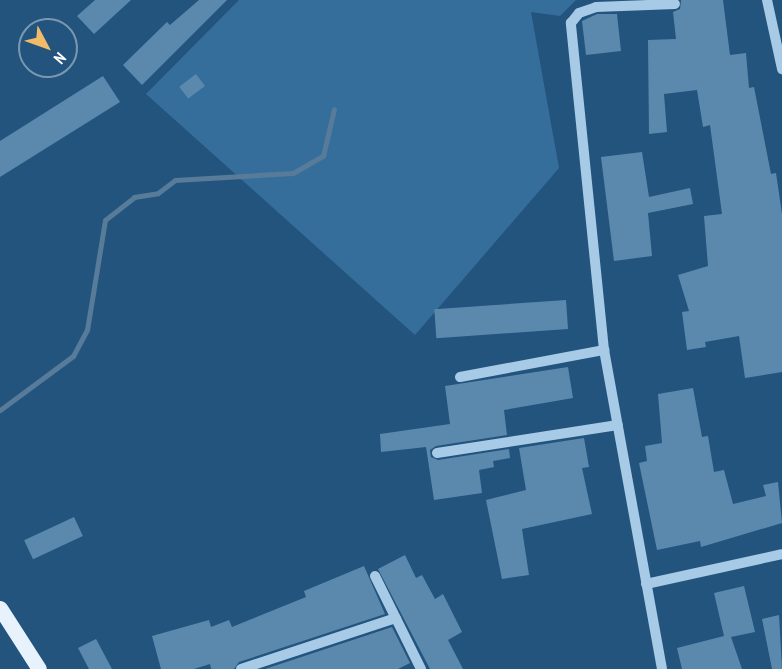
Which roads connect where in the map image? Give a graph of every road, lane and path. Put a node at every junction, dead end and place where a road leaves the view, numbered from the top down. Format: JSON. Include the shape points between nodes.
{"nodes":[{"id":1,"x":767,"y":0,"type":"edge"},
{"id":2,"x":675,"y":3,"type":"dead end"},
{"id":3,"x":782,"y":69,"type":"edge"},
{"id":4,"x":604,"y":350,"type":"junction"},
{"id":5,"x":460,"y":376,"type":"dead end"},
{"id":6,"x":618,"y":425,"type":"junction"},
{"id":7,"x":437,"y":453,"type":"dead end"},
{"id":8,"x":782,"y":554,"type":"edge"},
{"id":9,"x":375,"y":576,"type":"dead end"},
{"id":10,"x":646,"y":585,"type":"junction"},
{"id":11,"x":0,"y":609,"type":"edge"},
{"id":12,"x":396,"y":618,"type":"junction"},
{"id":13,"x":39,"y":669,"type":"edge"},
{"id":14,"x":241,"y":669,"type":"edge"},
{"id":15,"x":420,"y":669,"type":"edge"},
{"id":16,"x":662,"y":669,"type":"edge"}],
"edges":[{"from":1,"to":3,"type":"street"},
{"from":2,"to":4,"type":"street","via":[[596,8],[579,13],[572,23]]},
{"from":4,"to":5,"type":"street"},
{"from":4,"to":6,"type":"street"},
{"from":6,"to":7,"type":"street"},
{"from":6,"to":10,"type":"street"},
{"from":8,"to":10,"type":"street"},
{"from":9,"to":12,"type":"street"},
{"from":10,"to":16,"type":"street"},
{"from":11,"to":13,"type":"main road"},
{"from":12,"to":14,"type":"street"},
{"from":12,"to":15,"type":"street"}]}
